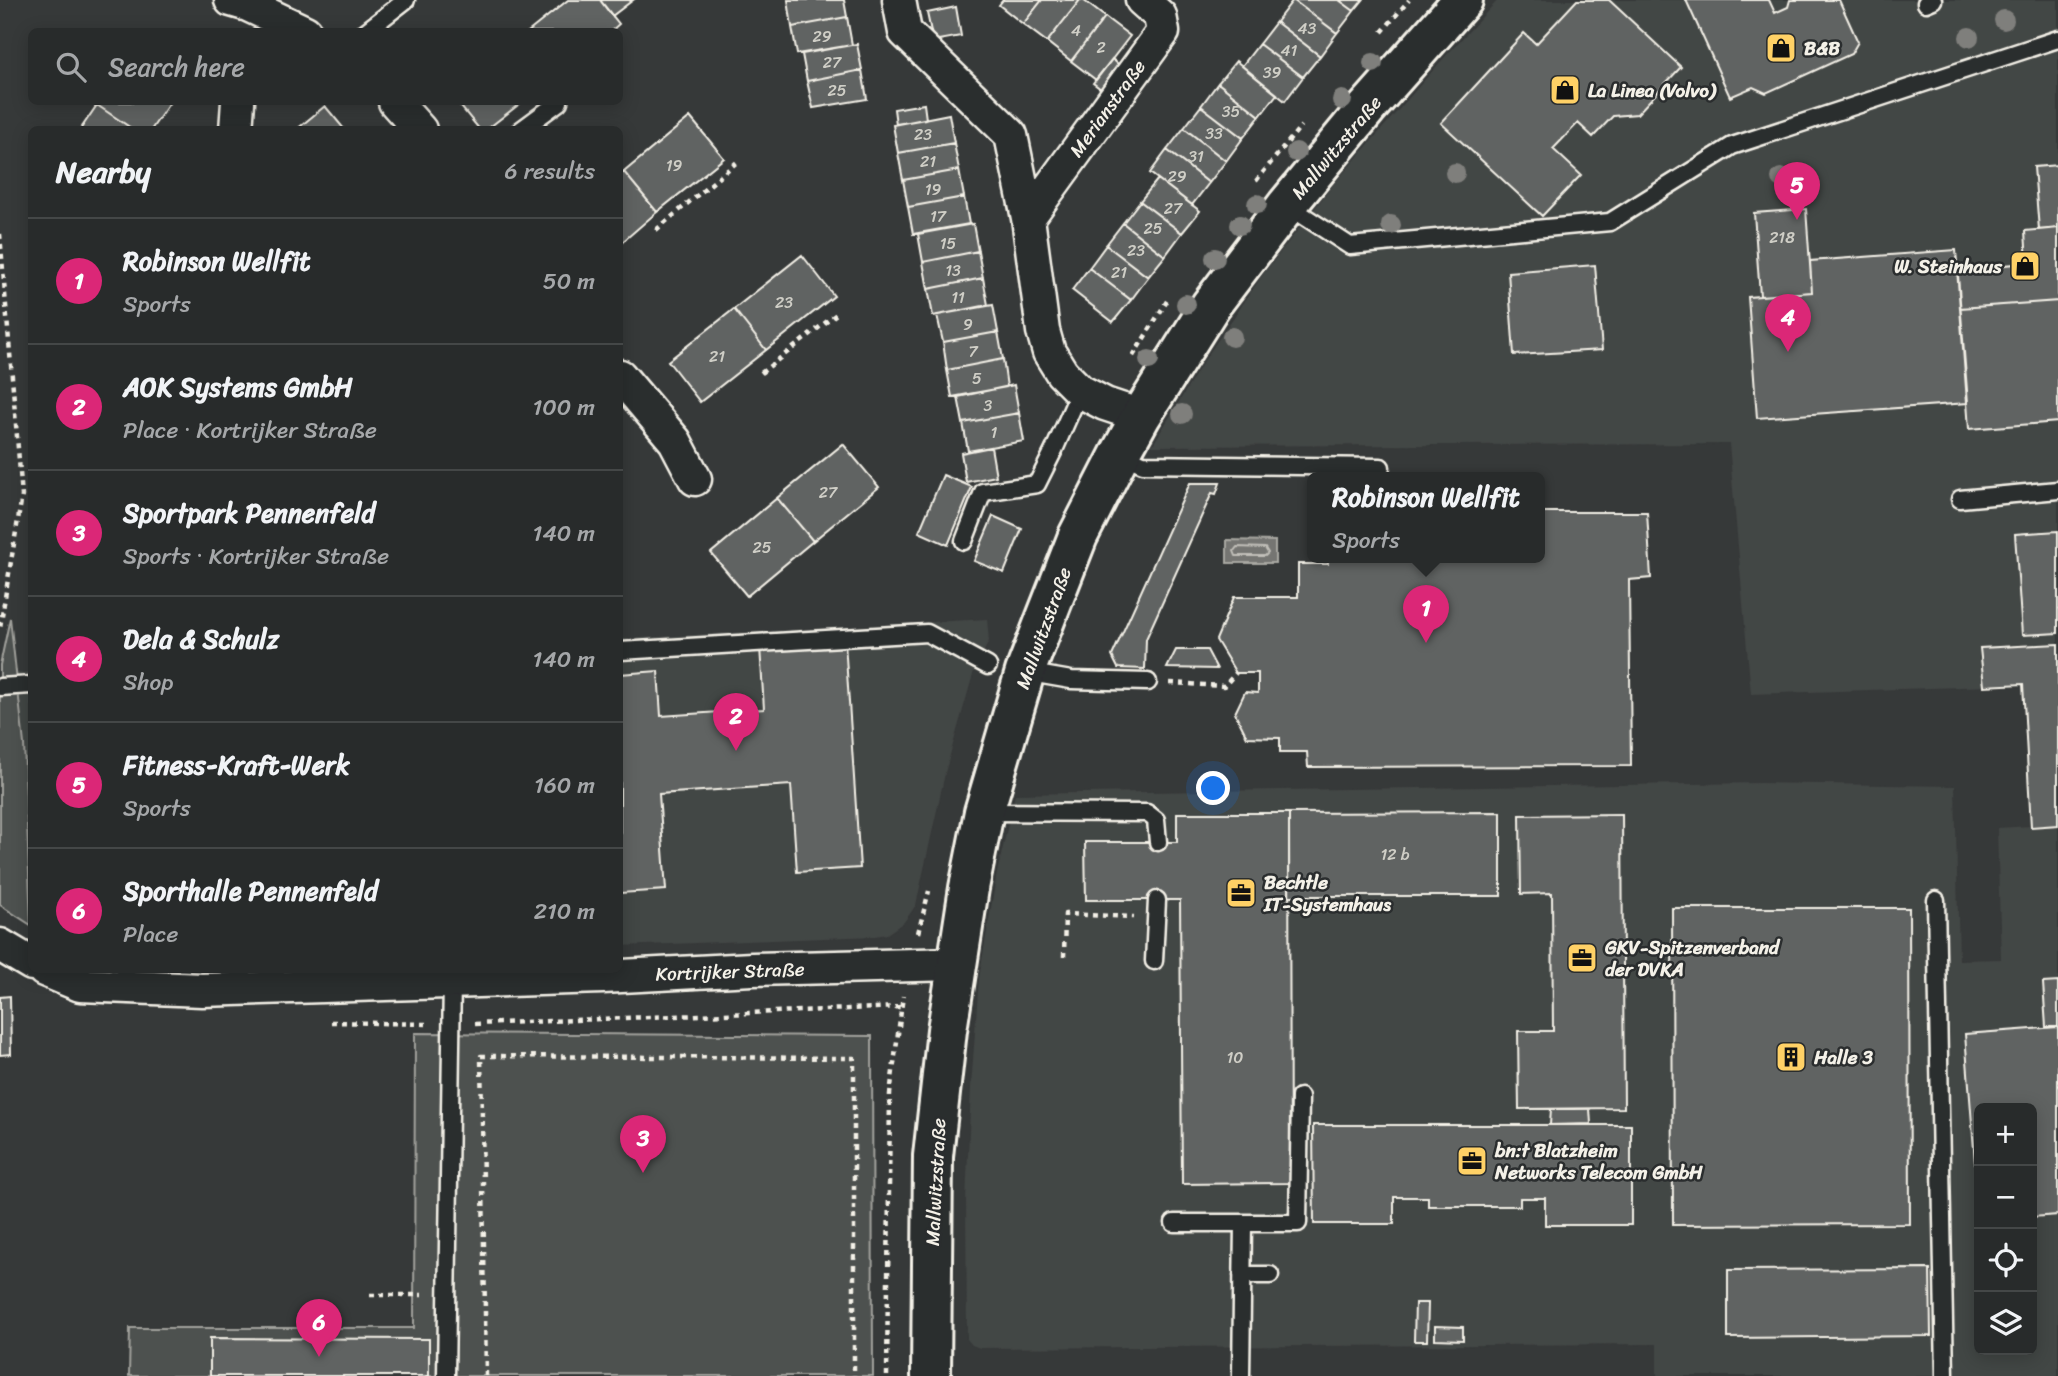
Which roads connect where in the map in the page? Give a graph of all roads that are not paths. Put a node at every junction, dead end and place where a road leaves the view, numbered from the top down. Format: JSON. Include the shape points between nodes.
{"nodes":[{"id":1,"x":406,"y":0,"type":"edge"},
{"id":2,"x":900,"y":0,"type":"edge"},
{"id":3,"x":1142,"y":0,"type":"edge"},
{"id":4,"x":1450,"y":4,"type":"edge"},
{"id":5,"x":242,"y":12,"type":"edge"},
{"id":6,"x":292,"y":28,"type":"edge"},
{"id":7,"x":370,"y":28,"type":"edge"},
{"id":8,"x":2058,"y":39,"type":"edge"},
{"id":9,"x":238,"y":105,"type":"edge"},
{"id":10,"x":398,"y":105,"type":"edge"},
{"id":11,"x":554,"y":105,"type":"edge"},
{"id":12,"x":236,"y":126,"type":"edge"},
{"id":13,"x":416,"y":126,"type":"edge"},
{"id":14,"x":525,"y":126,"type":"edge"},
{"id":15,"x":1287,"y":205,"type":"junction"},
{"id":16,"x":1028,"y":218,"type":"junction"},
{"id":17,"x":623,"y":380,"type":"edge"},
{"id":18,"x":1080,"y":391,"type":"junction"},
{"id":19,"x":1141,"y":416,"type":"junction"},
{"id":20,"x":1120,"y":454,"type":"junction"},
{"id":21,"x":1381,"y":467,"type":"dead end"},
{"id":22,"x":695,"y":479,"type":"dead end"},
{"id":23,"x":2058,"y":490,"type":"edge"},
{"id":24,"x":1960,"y":499,"type":"dead end"},
{"id":25,"x":964,"y":541,"type":"dead end"},
{"id":26,"x":623,"y":651,"type":"edge"},
{"id":27,"x":988,"y":666,"type":"dead end"},
{"id":28,"x":1025,"y":672,"type":"junction"},
{"id":29,"x":1148,"y":682,"type":"road end"},
{"id":30,"x":28,"y":685,"type":"edge"},
{"id":31,"x":0,"y":687,"type":"edge"},
{"id":32,"x":984,"y":812,"type":"junction"},
{"id":33,"x":1158,"y":842,"type":"dead end"},
{"id":34,"x":1157,"y":900,"type":"dead end"},
{"id":35,"x":1936,"y":900,"type":"dead end"},
{"id":36,"x":0,"y":945,"type":"edge"},
{"id":37,"x":1154,"y":961,"type":"dead end"},
{"id":38,"x":28,"y":962,"type":"edge"},
{"id":39,"x":957,"y":964,"type":"junction"},
{"id":40,"x":51,"y":973,"type":"edge"},
{"id":41,"x":452,"y":980,"type":"junction"},
{"id":42,"x":1300,"y":1097,"type":"dead end"},
{"id":43,"x":1174,"y":1223,"type":"dead end"},
{"id":44,"x":1243,"y":1224,"type":"junction"},
{"id":45,"x":1242,"y":1275,"type":"junction"},
{"id":46,"x":1270,"y":1275,"type":"dead end"},
{"id":47,"x":446,"y":1376,"type":"edge"},
{"id":48,"x":931,"y":1376,"type":"edge"},
{"id":49,"x":1241,"y":1376,"type":"edge"},
{"id":50,"x":1945,"y":1376,"type":"edge"}],
"edges":[{"from":1,"to":7,"type":"lane"},
{"from":2,"to":16,"type":"street","via":[[905,32],[1011,135]]},
{"from":3,"to":16,"type":"street","name":"Merianstraße","via":[[1160,16],[1163,32]]},
{"from":4,"to":15,"type":"street","name":"Mallwitzstraße"},
{"from":5,"to":6,"type":"street"},
{"from":8,"to":15,"type":"lane","via":[[1732,146],[1609,222],[1350,246]]},
{"from":9,"to":12,"type":"street"},
{"from":10,"to":13,"type":"street"},
{"from":11,"to":14,"type":"lane"},
{"from":15,"to":19,"type":"street","name":"Mallwitzstraße","via":[[1211,304]]},
{"from":16,"to":18,"type":"street","via":[[1049,352]]},
{"from":17,"to":22,"type":"street","via":[[675,441]]},
{"from":18,"to":19,"type":"street"},
{"from":18,"to":25,"type":"lane","via":[[1037,484],[983,492]]},
{"from":19,"to":20,"type":"street","name":"Mallwitzstraße"},
{"from":20,"to":21,"type":"lane","via":[[1143,464]]},
{"from":20,"to":28,"type":"street","name":"Mallwitzstraße","via":[[1078,536]]},
{"from":23,"to":24,"type":"lane"},
{"from":26,"to":27,"type":"lane","via":[[927,633]]},
{"from":28,"to":29,"type":"lane","via":[[1071,680]]},
{"from":28,"to":32,"type":"street","name":"Mallwitzstraße"},
{"from":30,"to":31,"type":"lane"},
{"from":32,"to":33,"type":"lane","via":[[1147,813],[1156,820]]},
{"from":32,"to":39,"type":"street","name":"Mallwitzstraße"},
{"from":34,"to":37,"type":"lane"},
{"from":35,"to":50,"type":"lane"},
{"from":36,"to":38,"type":"street"},
{"from":39,"to":41,"type":"street","name":"Kortrijker Straße"},
{"from":39,"to":48,"type":"street","name":"Mallwitzstraße","via":[[933,1156]]},
{"from":40,"to":41,"type":"street","name":"Kortrijker Straße","via":[[80,985],[202,990]]},
{"from":41,"to":47,"type":"lane"},
{"from":42,"to":44,"type":"lane","via":[[1298,1223]]},
{"from":43,"to":44,"type":"lane"},
{"from":44,"to":45,"type":"lane"},
{"from":45,"to":46,"type":"lane"},
{"from":45,"to":49,"type":"lane"}]}
